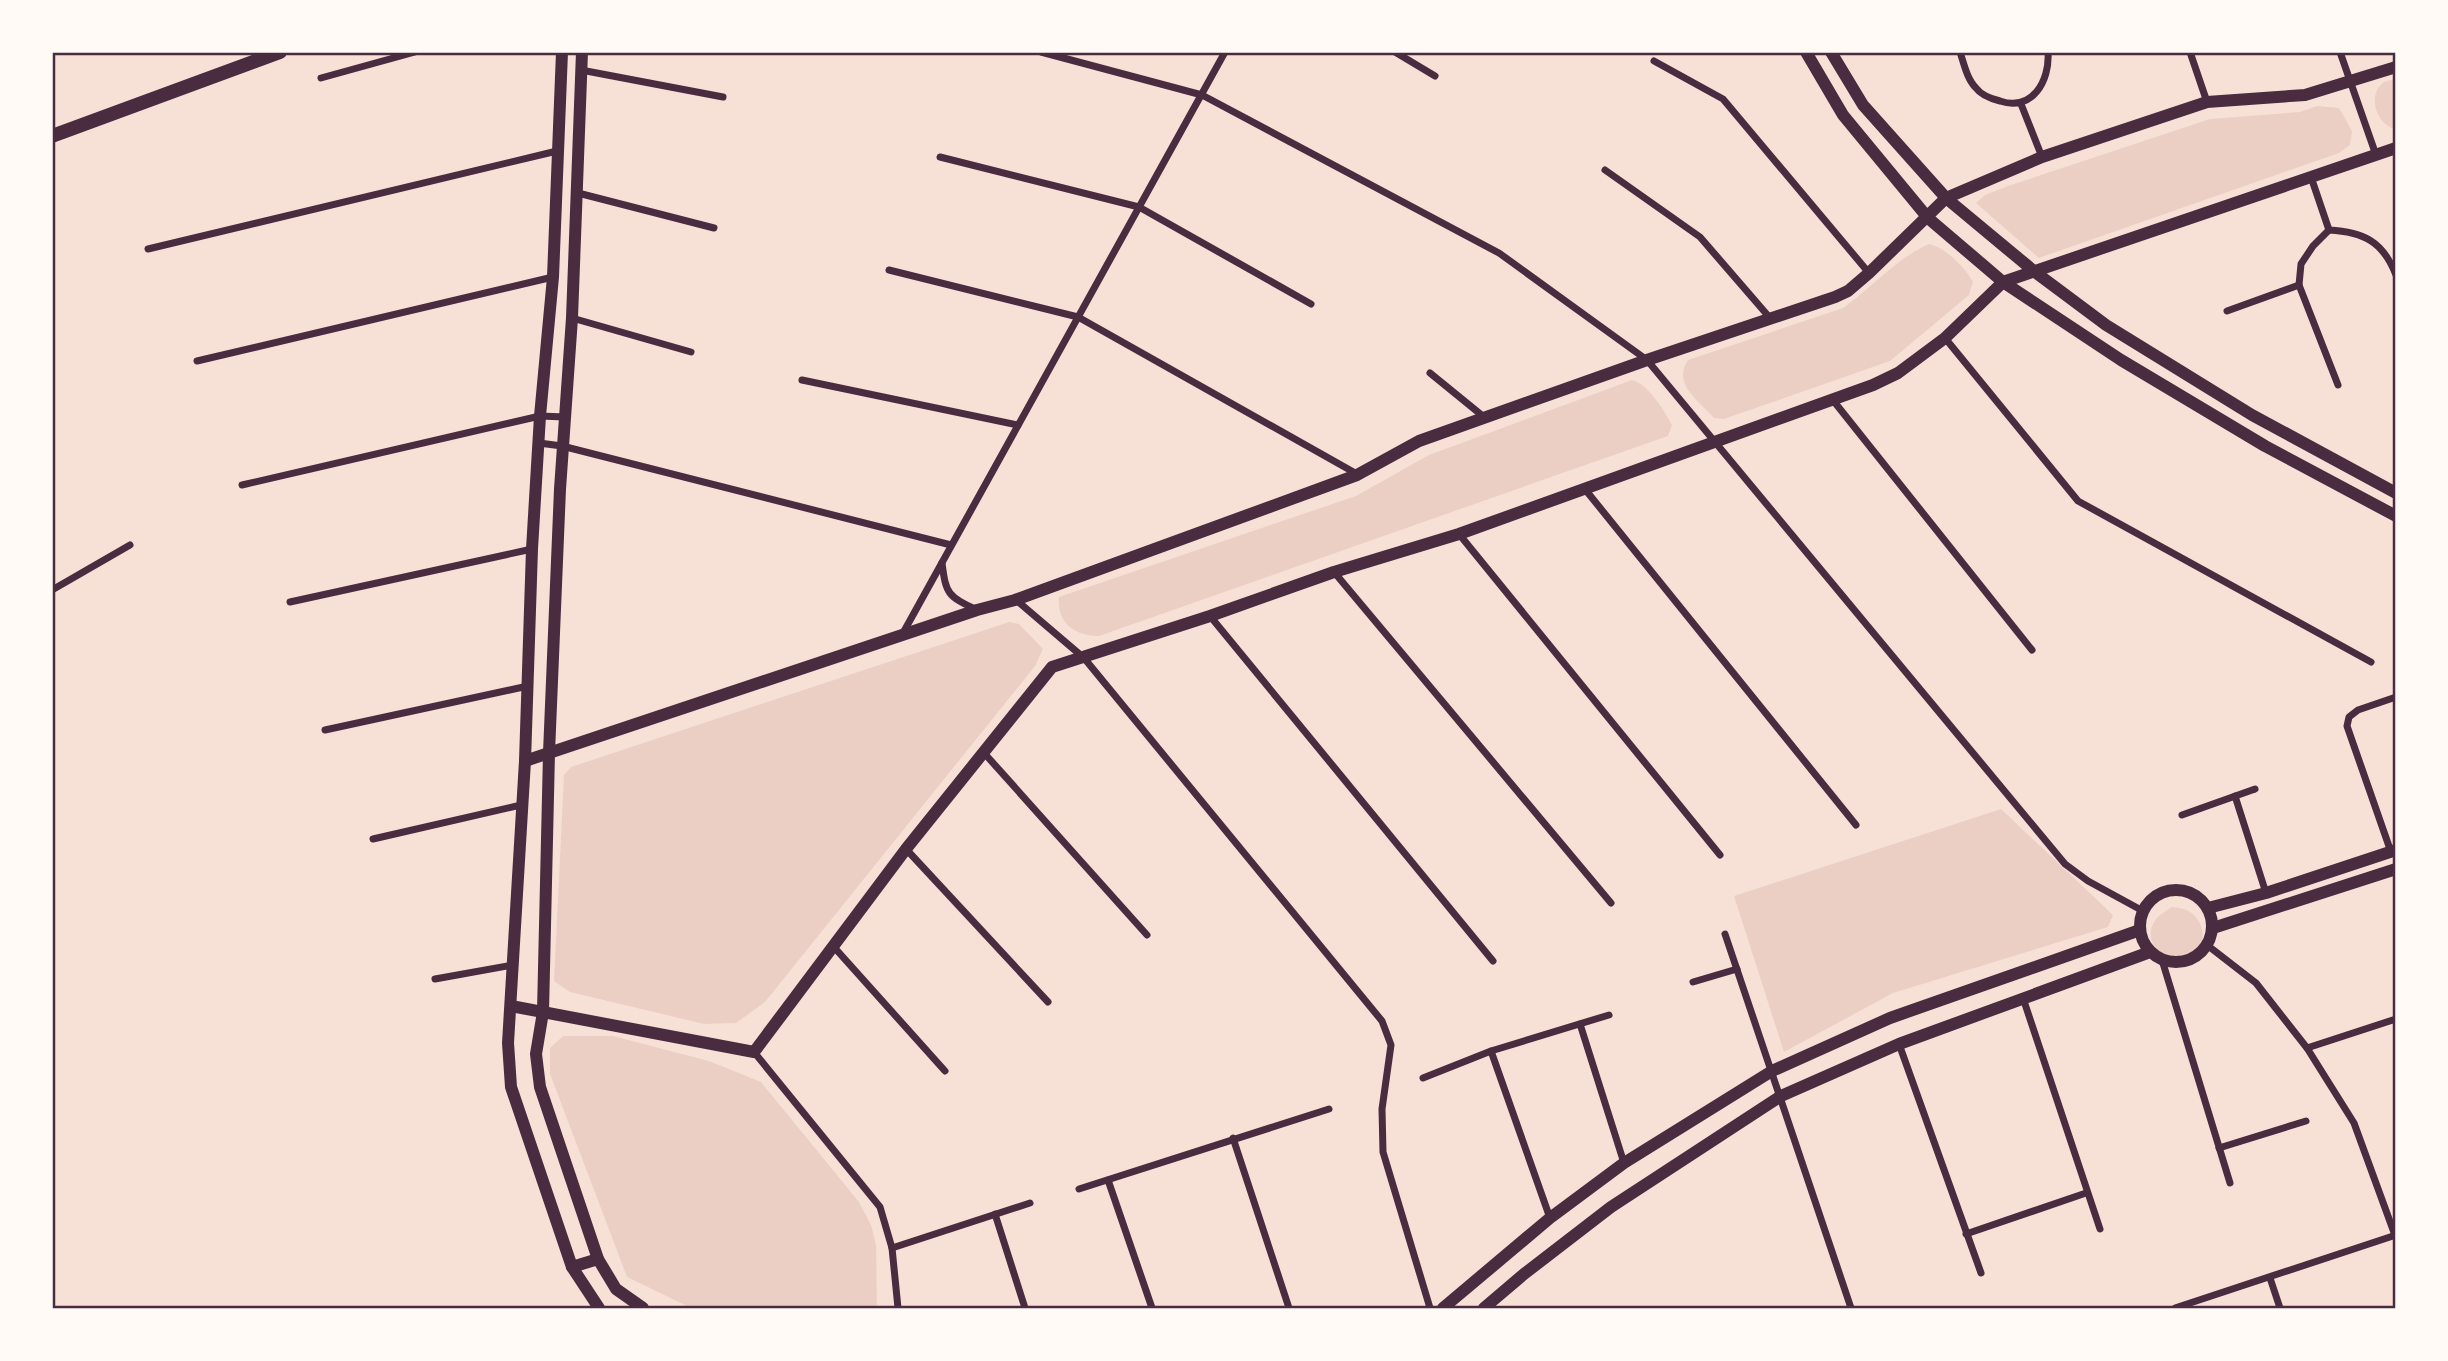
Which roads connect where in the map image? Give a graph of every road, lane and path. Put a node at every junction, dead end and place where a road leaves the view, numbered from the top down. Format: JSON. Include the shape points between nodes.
{"nodes":[{"id":1,"x":280,"y":52,"type":"edge"},
{"id":2,"x":415,"y":52,"type":"edge"},
{"id":3,"x":562,"y":52,"type":"edge"},
{"id":4,"x":582,"y":52,"type":"edge"},
{"id":5,"x":1041,"y":52,"type":"edge"},
{"id":6,"x":1225,"y":52,"type":"edge"},
{"id":7,"x":1395,"y":52,"type":"edge"},
{"id":8,"x":1806,"y":52,"type":"edge"},
{"id":9,"x":1831,"y":52,"type":"edge"},
{"id":10,"x":1960,"y":52,"type":"edge"},
{"id":11,"x":2048,"y":52,"type":"edge"},
{"id":12,"x":2190,"y":52,"type":"edge"},
{"id":13,"x":2340,"y":52,"type":"edge"},
{"id":14,"x":1654,"y":61,"type":"dead end"},
{"id":15,"x":2396,"y":66,"type":"edge"},
{"id":16,"x":581,"y":70,"type":"junction"},
{"id":17,"x":1435,"y":76,"type":"dead end"},
{"id":18,"x":321,"y":78,"type":"dead end"},
{"id":19,"x":2350,"y":82,"type":"junction"},
{"id":20,"x":1202,"y":94,"type":"junction"},
{"id":21,"x":723,"y":97,"type":"dead end"},
{"id":22,"x":2207,"y":102,"type":"junction"},
{"id":23,"x":2021,"y":104,"type":"junction"},
{"id":24,"x":52,"y":135,"type":"edge"},
{"id":25,"x":2396,"y":148,"type":"edge"},
{"id":26,"x":557,"y":151,"type":"junction"},
{"id":27,"x":2376,"y":155,"type":"junction"},
{"id":28,"x":940,"y":157,"type":"dead end"},
{"id":29,"x":2042,"y":157,"type":"junction"},
{"id":30,"x":1605,"y":170,"type":"dead end"},
{"id":31,"x":2311,"y":177,"type":"junction"},
{"id":32,"x":578,"y":193,"type":"junction"},
{"id":33,"x":1946,"y":198,"type":"junction"},
{"id":34,"x":1139,"y":207,"type":"junction"},
{"id":35,"x":1928,"y":218,"type":"junction"},
{"id":36,"x":714,"y":228,"type":"dead end"},
{"id":37,"x":2329,"y":230,"type":"junction"},
{"id":38,"x":148,"y":249,"type":"dead end"},
{"id":39,"x":889,"y":270,"type":"dead end"},
{"id":40,"x":2035,"y":272,"type":"junction"},
{"id":41,"x":1869,"y":273,"type":"junction"},
{"id":42,"x":2396,"y":275,"type":"edge"},
{"id":43,"x":553,"y":278,"type":"junction"},
{"id":44,"x":2003,"y":282,"type":"junction"},
{"id":45,"x":2300,"y":285,"type":"junction"},
{"id":46,"x":1311,"y":304,"type":"dead end"},
{"id":47,"x":2227,"y":311,"type":"dead end"},
{"id":48,"x":1078,"y":317,"type":"junction"},
{"id":49,"x":572,"y":318,"type":"junction"},
{"id":50,"x":1770,"y":318,"type":"junction"},
{"id":51,"x":1945,"y":338,"type":"junction"},
{"id":52,"x":691,"y":352,"type":"dead end"},
{"id":53,"x":1647,"y":360,"type":"junction"},
{"id":54,"x":197,"y":361,"type":"dead end"},
{"id":55,"x":1430,"y":373,"type":"dead end"},
{"id":56,"x":802,"y":380,"type":"dead end"},
{"id":57,"x":2338,"y":384,"type":"dead end"},
{"id":58,"x":1832,"y":398,"type":"junction"},
{"id":59,"x":540,"y":416,"type":"junction"},
{"id":60,"x":565,"y":417,"type":"junction"},
{"id":61,"x":1485,"y":418,"type":"junction"},
{"id":62,"x":1018,"y":425,"type":"junction"},
{"id":63,"x":1714,"y":441,"type":"junction"},
{"id":64,"x":539,"y":443,"type":"junction"},
{"id":65,"x":562,"y":446,"type":"junction"},
{"id":66,"x":1357,"y":475,"type":"junction"},
{"id":67,"x":242,"y":485,"type":"dead end"},
{"id":68,"x":1584,"y":487,"type":"junction"},
{"id":69,"x":2396,"y":492,"type":"edge"},
{"id":70,"x":2396,"y":516,"type":"edge"},
{"id":71,"x":1459,"y":534,"type":"junction"},
{"id":72,"x":130,"y":545,"type":"dead end"},
{"id":73,"x":951,"y":545,"type":"junction"},
{"id":74,"x":532,"y":549,"type":"junction"},
{"id":75,"x":942,"y":563,"type":"junction"},
{"id":76,"x":1334,"y":572,"type":"junction"},
{"id":77,"x":52,"y":590,"type":"edge"},
{"id":78,"x":1015,"y":600,"type":"junction"},
{"id":79,"x":290,"y":602,"type":"dead end"},
{"id":80,"x":977,"y":610,"type":"junction"},
{"id":81,"x":1210,"y":616,"type":"junction"},
{"id":82,"x":901,"y":636,"type":"junction"},
{"id":83,"x":2032,"y":650,"type":"dead end"},
{"id":84,"x":1084,"y":658,"type":"junction"},
{"id":85,"x":2371,"y":662,"type":"dead end"},
{"id":86,"x":528,"y":686,"type":"junction"},
{"id":87,"x":2396,"y":697,"type":"edge"},
{"id":88,"x":325,"y":730,"type":"dead end"},
{"id":89,"x":549,"y":753,"type":"junction"},
{"id":90,"x":985,"y":754,"type":"junction"},
{"id":91,"x":525,"y":761,"type":"junction"},
{"id":92,"x":2255,"y":789,"type":"dead end"},
{"id":93,"x":2235,"y":796,"type":"junction"},
{"id":94,"x":521,"y":805,"type":"junction"},
{"id":95,"x":2182,"y":815,"type":"dead end"},
{"id":96,"x":1856,"y":825,"type":"dead end"},
{"id":97,"x":373,"y":839,"type":"dead end"},
{"id":98,"x":906,"y":849,"type":"junction"},
{"id":99,"x":2393,"y":851,"type":"edge"},
{"id":100,"x":1720,"y":855,"type":"dead end"},
{"id":101,"x":2396,"y":869,"type":"edge"},
{"id":102,"x":2266,"y":893,"type":"junction"},
{"id":103,"x":1611,"y":903,"type":"dead end"},
{"id":104,"x":2208,"y":908,"type":"junction"},
{"id":105,"x":2143,"y":911,"type":"junction"},
{"id":106,"x":2213,"y":928,"type":"junction"},
{"id":107,"x":2140,"y":930,"type":"junction"},
{"id":108,"x":1725,"y":934,"type":"dead end"},
{"id":109,"x":1147,"y":935,"type":"dead end"},
{"id":110,"x":2207,"y":945,"type":"junction"},
{"id":111,"x":832,"y":946,"type":"junction"},
{"id":112,"x":2150,"y":952,"type":"junction"},
{"id":113,"x":2162,"y":960,"type":"junction"},
{"id":114,"x":1493,"y":961,"type":"dead end"},
{"id":115,"x":514,"y":965,"type":"junction"},
{"id":116,"x":1737,"y":969,"type":"junction"},
{"id":117,"x":435,"y":979,"type":"dead end"},
{"id":118,"x":1693,"y":982,"type":"dead end"},
{"id":119,"x":2023,"y":997,"type":"junction"},
{"id":120,"x":1048,"y":1002,"type":"dead end"},
{"id":121,"x":511,"y":1006,"type":"junction"},
{"id":122,"x":543,"y":1012,"type":"junction"},
{"id":123,"x":1609,"y":1015,"type":"dead end"},
{"id":124,"x":2396,"y":1019,"type":"edge"},
{"id":125,"x":1580,"y":1024,"type":"junction"},
{"id":126,"x":1899,"y":1044,"type":"junction"},
{"id":127,"x":2307,"y":1048,"type":"junction"},
{"id":128,"x":1491,"y":1051,"type":"junction"},
{"id":129,"x":754,"y":1052,"type":"junction"},
{"id":130,"x":945,"y":1071,"type":"dead end"},
{"id":131,"x":1772,"y":1071,"type":"junction"},
{"id":132,"x":1423,"y":1078,"type":"dead end"},
{"id":133,"x":1781,"y":1096,"type":"junction"},
{"id":134,"x":1329,"y":1109,"type":"dead end"},
{"id":135,"x":2306,"y":1121,"type":"dead end"},
{"id":136,"x":1233,"y":1138,"type":"junction"},
{"id":137,"x":2219,"y":1148,"type":"junction"},
{"id":138,"x":1623,"y":1163,"type":"junction"},
{"id":139,"x":1108,"y":1180,"type":"junction"},
{"id":140,"x":2230,"y":1183,"type":"dead end"},
{"id":141,"x":1079,"y":1189,"type":"dead end"},
{"id":142,"x":2087,"y":1193,"type":"junction"},
{"id":143,"x":1030,"y":1203,"type":"dead end"},
{"id":144,"x":995,"y":1214,"type":"junction"},
{"id":145,"x":1550,"y":1218,"type":"junction"},
{"id":146,"x":2100,"y":1229,"type":"dead end"},
{"id":147,"x":1966,"y":1234,"type":"junction"},
{"id":148,"x":2395,"y":1236,"type":"edge"},
{"id":149,"x":892,"y":1248,"type":"junction"},
{"id":150,"x":598,"y":1259,"type":"junction"},
{"id":151,"x":572,"y":1267,"type":"junction"},
{"id":152,"x":1981,"y":1273,"type":"dead end"},
{"id":153,"x":2270,"y":1278,"type":"junction"},
{"id":154,"x":599,"y":1308,"type":"edge"},
{"id":155,"x":643,"y":1308,"type":"edge"},
{"id":156,"x":898,"y":1308,"type":"edge"},
{"id":157,"x":1025,"y":1308,"type":"edge"},
{"id":158,"x":1152,"y":1308,"type":"edge"},
{"id":159,"x":1290,"y":1308,"type":"edge"},
{"id":160,"x":1430,"y":1308,"type":"edge"},
{"id":161,"x":1443,"y":1308,"type":"edge"},
{"id":162,"x":1485,"y":1308,"type":"edge"},
{"id":163,"x":1851,"y":1308,"type":"edge"},
{"id":164,"x":2175,"y":1308,"type":"edge"},
{"id":165,"x":2280,"y":1308,"type":"edge"}],
"edges":[{"from":1,"to":24,"type":"main road"},
{"from":2,"to":18,"type":"street"},
{"from":3,"to":26,"type":"street"},
{"from":4,"to":16,"type":"street"},
{"from":5,"to":20,"type":"street"},
{"from":6,"to":20,"type":"street"},
{"from":7,"to":17,"type":"street"},
{"from":8,"to":35,"type":"street","via":[[1843,115]]},
{"from":9,"to":33,"type":"street","via":[[1863,105]]},
{"from":10,"to":23,"type":"street","via":[[1976,89],[1999,101]]},
{"from":11,"to":23,"type":"street","via":[[2048,72],[2041,89]]},
{"from":12,"to":22,"type":"street"},
{"from":13,"to":19,"type":"street"},
{"from":14,"to":41,"type":"street","via":[[1723,99]]},
{"from":15,"to":19,"type":"street"},
{"from":16,"to":21,"type":"street"},
{"from":16,"to":32,"type":"street"},
{"from":19,"to":22,"type":"street","via":[[2305,95]]},
{"from":19,"to":27,"type":"street"},
{"from":20,"to":34,"type":"street"},
{"from":20,"to":53,"type":"street","via":[[1499,253]]},
{"from":22,"to":29,"type":"street"},
{"from":23,"to":29,"type":"street"},
{"from":25,"to":27,"type":"street"},
{"from":26,"to":38,"type":"street"},
{"from":26,"to":43,"type":"street"},
{"from":27,"to":31,"type":"street"},
{"from":28,"to":34,"type":"street"},
{"from":29,"to":33,"type":"street"},
{"from":30,"to":50,"type":"street","via":[[1700,237]]},
{"from":31,"to":37,"type":"street"},
{"from":31,"to":40,"type":"street"},
{"from":32,"to":36,"type":"street"},
{"from":32,"to":49,"type":"street"},
{"from":33,"to":35,"type":"street"},
{"from":33,"to":40,"type":"street"},
{"from":34,"to":46,"type":"street"},
{"from":34,"to":48,"type":"street"},
{"from":35,"to":41,"type":"street"},
{"from":35,"to":44,"type":"street"},
{"from":37,"to":42,"type":"street","via":[[2355,233],[2374,242]]},
{"from":37,"to":45,"type":"street","via":[[2301,264]]},
{"from":39,"to":48,"type":"street"},
{"from":40,"to":44,"type":"street"},
{"from":40,"to":69,"type":"street","via":[[2106,325],[2240,408]]},
{"from":41,"to":50,"type":"street","via":[[1848,291]]},
{"from":43,"to":54,"type":"street"},
{"from":43,"to":59,"type":"street"},
{"from":44,"to":51,"type":"street"},
{"from":44,"to":70,"type":"street","via":[[2241,432]]},
{"from":45,"to":47,"type":"street"},
{"from":45,"to":57,"type":"street"},
{"from":48,"to":62,"type":"street"},
{"from":48,"to":66,"type":"street"},
{"from":49,"to":52,"type":"street"},
{"from":49,"to":60,"type":"street"},
{"from":50,"to":53,"type":"street"},
{"from":51,"to":58,"type":"street","via":[[1898,373]]},
{"from":51,"to":85,"type":"street","via":[[2078,501]]},
{"from":53,"to":61,"type":"street"},
{"from":53,"to":63,"type":"street"},
{"from":55,"to":61,"type":"street"},
{"from":56,"to":62,"type":"street"},
{"from":58,"to":63,"type":"street"},
{"from":58,"to":83,"type":"street"},
{"from":59,"to":60,"type":"street"},
{"from":59,"to":64,"type":"street"},
{"from":59,"to":67,"type":"street"},
{"from":60,"to":65,"type":"street"},
{"from":61,"to":66,"type":"street","via":[[1419,441]]},
{"from":62,"to":73,"type":"street"},
{"from":63,"to":68,"type":"street"},
{"from":63,"to":105,"type":"street","via":[[2064,863]]},
{"from":64,"to":65,"type":"street"},
{"from":64,"to":74,"type":"street"},
{"from":65,"to":73,"type":"street"},
{"from":65,"to":89,"type":"street"},
{"from":66,"to":78,"type":"street"},
{"from":68,"to":71,"type":"street"},
{"from":68,"to":96,"type":"street"},
{"from":71,"to":76,"type":"street"},
{"from":71,"to":100,"type":"street"},
{"from":72,"to":77,"type":"street"},
{"from":73,"to":75,"type":"street"},
{"from":74,"to":79,"type":"street"},
{"from":74,"to":86,"type":"street"},
{"from":75,"to":80,"type":"street","via":[[945,589]]},
{"from":75,"to":82,"type":"street"},
{"from":76,"to":81,"type":"street"},
{"from":76,"to":103,"type":"street"},
{"from":78,"to":80,"type":"street"},
{"from":78,"to":84,"type":"street"},
{"from":80,"to":82,"type":"street"},
{"from":81,"to":84,"type":"street"},
{"from":81,"to":114,"type":"street"},
{"from":82,"to":89,"type":"street"},
{"from":84,"to":90,"type":"street","via":[[1052,667]]},
{"from":84,"to":160,"type":"street","via":[[1382,1021],[1391,1045],[1382,1109],[1383,1153]]},
{"from":86,"to":88,"type":"street"},
{"from":86,"to":91,"type":"street"},
{"from":87,"to":99,"type":"street","via":[[2358,710],[2347,726]]},
{"from":89,"to":91,"type":"street"},
{"from":89,"to":122,"type":"street"},
{"from":90,"to":98,"type":"street"},
{"from":90,"to":109,"type":"street"},
{"from":91,"to":94,"type":"street"},
{"from":92,"to":93,"type":"street"},
{"from":93,"to":95,"type":"street"},
{"from":93,"to":102,"type":"street"},
{"from":94,"to":97,"type":"street"},
{"from":94,"to":115,"type":"street"},
{"from":98,"to":111,"type":"street"},
{"from":98,"to":120,"type":"street"},
{"from":99,"to":102,"type":"street"},
{"from":101,"to":106,"type":"street"},
{"from":102,"to":104,"type":"street"},
{"from":104,"to":105,"type":"street","via":[[2201,899],[2168,890]]},
{"from":104,"to":106,"type":"street"},
{"from":105,"to":107,"type":"street"},
{"from":106,"to":110,"type":"street"},
{"from":107,"to":112,"type":"street"},
{"from":107,"to":131,"type":"street","via":[[1890,1018]]},
{"from":108,"to":116,"type":"street"},
{"from":110,"to":113,"type":"street","via":[[2192,959]]},
{"from":110,"to":127,"type":"street","via":[[2256,983]]},
{"from":111,"to":129,"type":"street"},
{"from":111,"to":130,"type":"street"},
{"from":112,"to":113,"type":"street"},
{"from":112,"to":119,"type":"street"},
{"from":113,"to":137,"type":"street"},
{"from":115,"to":117,"type":"street"},
{"from":115,"to":121,"type":"street"},
{"from":116,"to":118,"type":"street"},
{"from":116,"to":131,"type":"street"},
{"from":119,"to":126,"type":"street"},
{"from":119,"to":142,"type":"street"},
{"from":121,"to":122,"type":"street"},
{"from":121,"to":151,"type":"street","via":[[511,1087]]},
{"from":122,"to":129,"type":"street"},
{"from":122,"to":150,"type":"street","via":[[536,1054],[540,1087]]},
{"from":123,"to":125,"type":"street"},
{"from":124,"to":127,"type":"street"},
{"from":125,"to":128,"type":"street"},
{"from":125,"to":138,"type":"street"},
{"from":126,"to":133,"type":"street"},
{"from":126,"to":147,"type":"street"},
{"from":127,"to":148,"type":"street","via":[[2354,1123]]},
{"from":128,"to":132,"type":"street"},
{"from":128,"to":145,"type":"street"},
{"from":129,"to":149,"type":"street","via":[[880,1208]]},
{"from":131,"to":133,"type":"street"},
{"from":131,"to":138,"type":"street"},
{"from":133,"to":162,"type":"street","via":[[1611,1207]]},
{"from":133,"to":163,"type":"street"},
{"from":134,"to":136,"type":"street"},
{"from":135,"to":137,"type":"street"},
{"from":136,"to":139,"type":"street"},
{"from":136,"to":159,"type":"street"},
{"from":137,"to":140,"type":"street"},
{"from":138,"to":145,"type":"street"},
{"from":139,"to":141,"type":"street"},
{"from":139,"to":158,"type":"street"},
{"from":142,"to":146,"type":"street"},
{"from":142,"to":147,"type":"street"},
{"from":143,"to":144,"type":"street"},
{"from":144,"to":149,"type":"street"},
{"from":144,"to":157,"type":"street"},
{"from":145,"to":161,"type":"street"},
{"from":147,"to":152,"type":"street"},
{"from":148,"to":153,"type":"street"},
{"from":149,"to":156,"type":"street"},
{"from":150,"to":151,"type":"street"},
{"from":150,"to":155,"type":"street","via":[[616,1289]]},
{"from":151,"to":154,"type":"street"},
{"from":153,"to":164,"type":"street"},
{"from":153,"to":165,"type":"street"}]}
